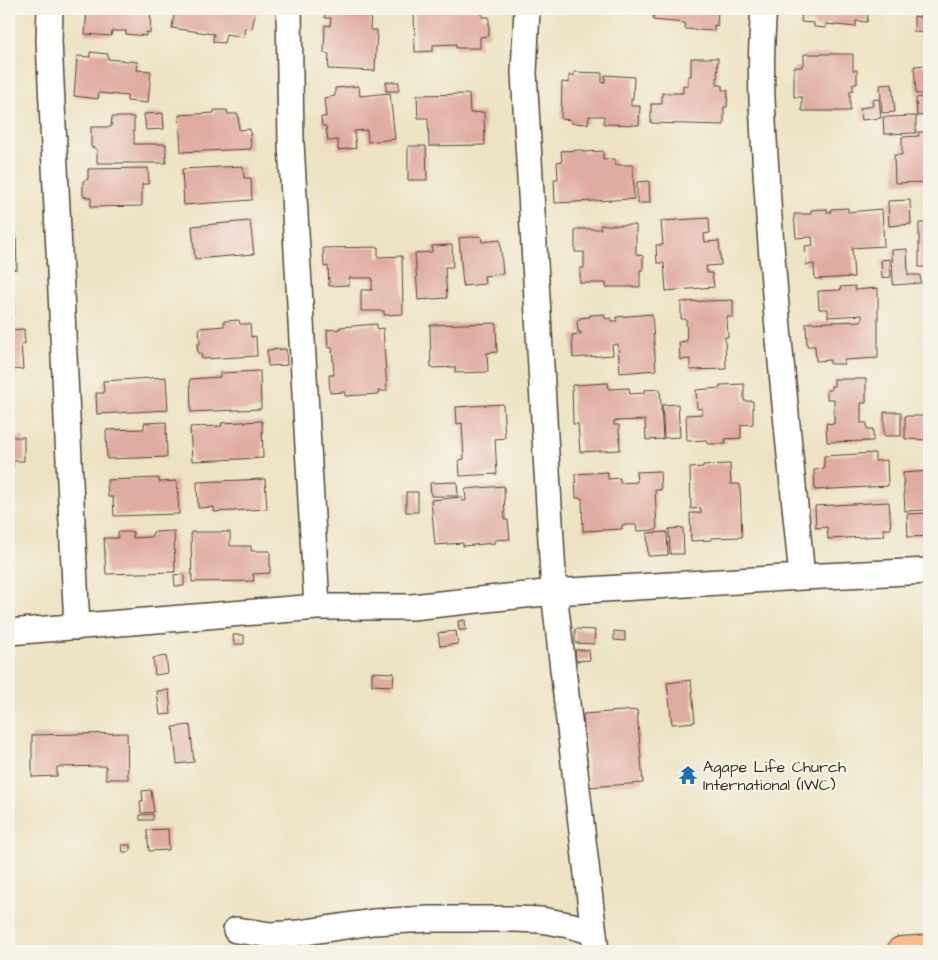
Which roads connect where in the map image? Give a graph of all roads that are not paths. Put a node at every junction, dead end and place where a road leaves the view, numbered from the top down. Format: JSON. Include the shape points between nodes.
{"nodes":[{"id":1,"x":50,"y":9,"type":"edge"},
{"id":2,"x":288,"y":9,"type":"edge"},
{"id":3,"x":527,"y":9,"type":"edge"},
{"id":4,"x":764,"y":9,"type":"edge"},
{"id":5,"x":929,"y":571,"type":"edge"},
{"id":6,"x":802,"y":577,"type":"junction"},
{"id":7,"x":554,"y":592,"type":"junction"},
{"id":8,"x":317,"y":607,"type":"junction"},
{"id":9,"x":77,"y":627,"type":"junction"},
{"id":10,"x":9,"y":632,"type":"edge"},
{"id":11,"x":236,"y":930,"type":"dead end"},
{"id":12,"x":595,"y":942,"type":"edge"},
{"id":13,"x":929,"y":949,"type":"edge"},
{"id":14,"x":901,"y":951,"type":"edge"}],
"edges":[{"from":1,"to":9,"type":"street"},
{"from":2,"to":8,"type":"street","via":[[291,143]]},
{"from":3,"to":7,"type":"street","via":[[524,73]]},
{"from":4,"to":6,"type":"street","via":[[764,137],[774,298]]},
{"from":5,"to":6,"type":"street"},
{"from":6,"to":7,"type":"street"},
{"from":7,"to":8,"type":"street","via":[[412,607]]},
{"from":7,"to":12,"type":"street"},
{"from":8,"to":9,"type":"street"},
{"from":9,"to":10,"type":"street"},
{"from":11,"to":12,"type":"street","via":[[272,935],[373,922],[514,919],[569,925]]},
{"from":13,"to":14,"type":"main road"}]}
